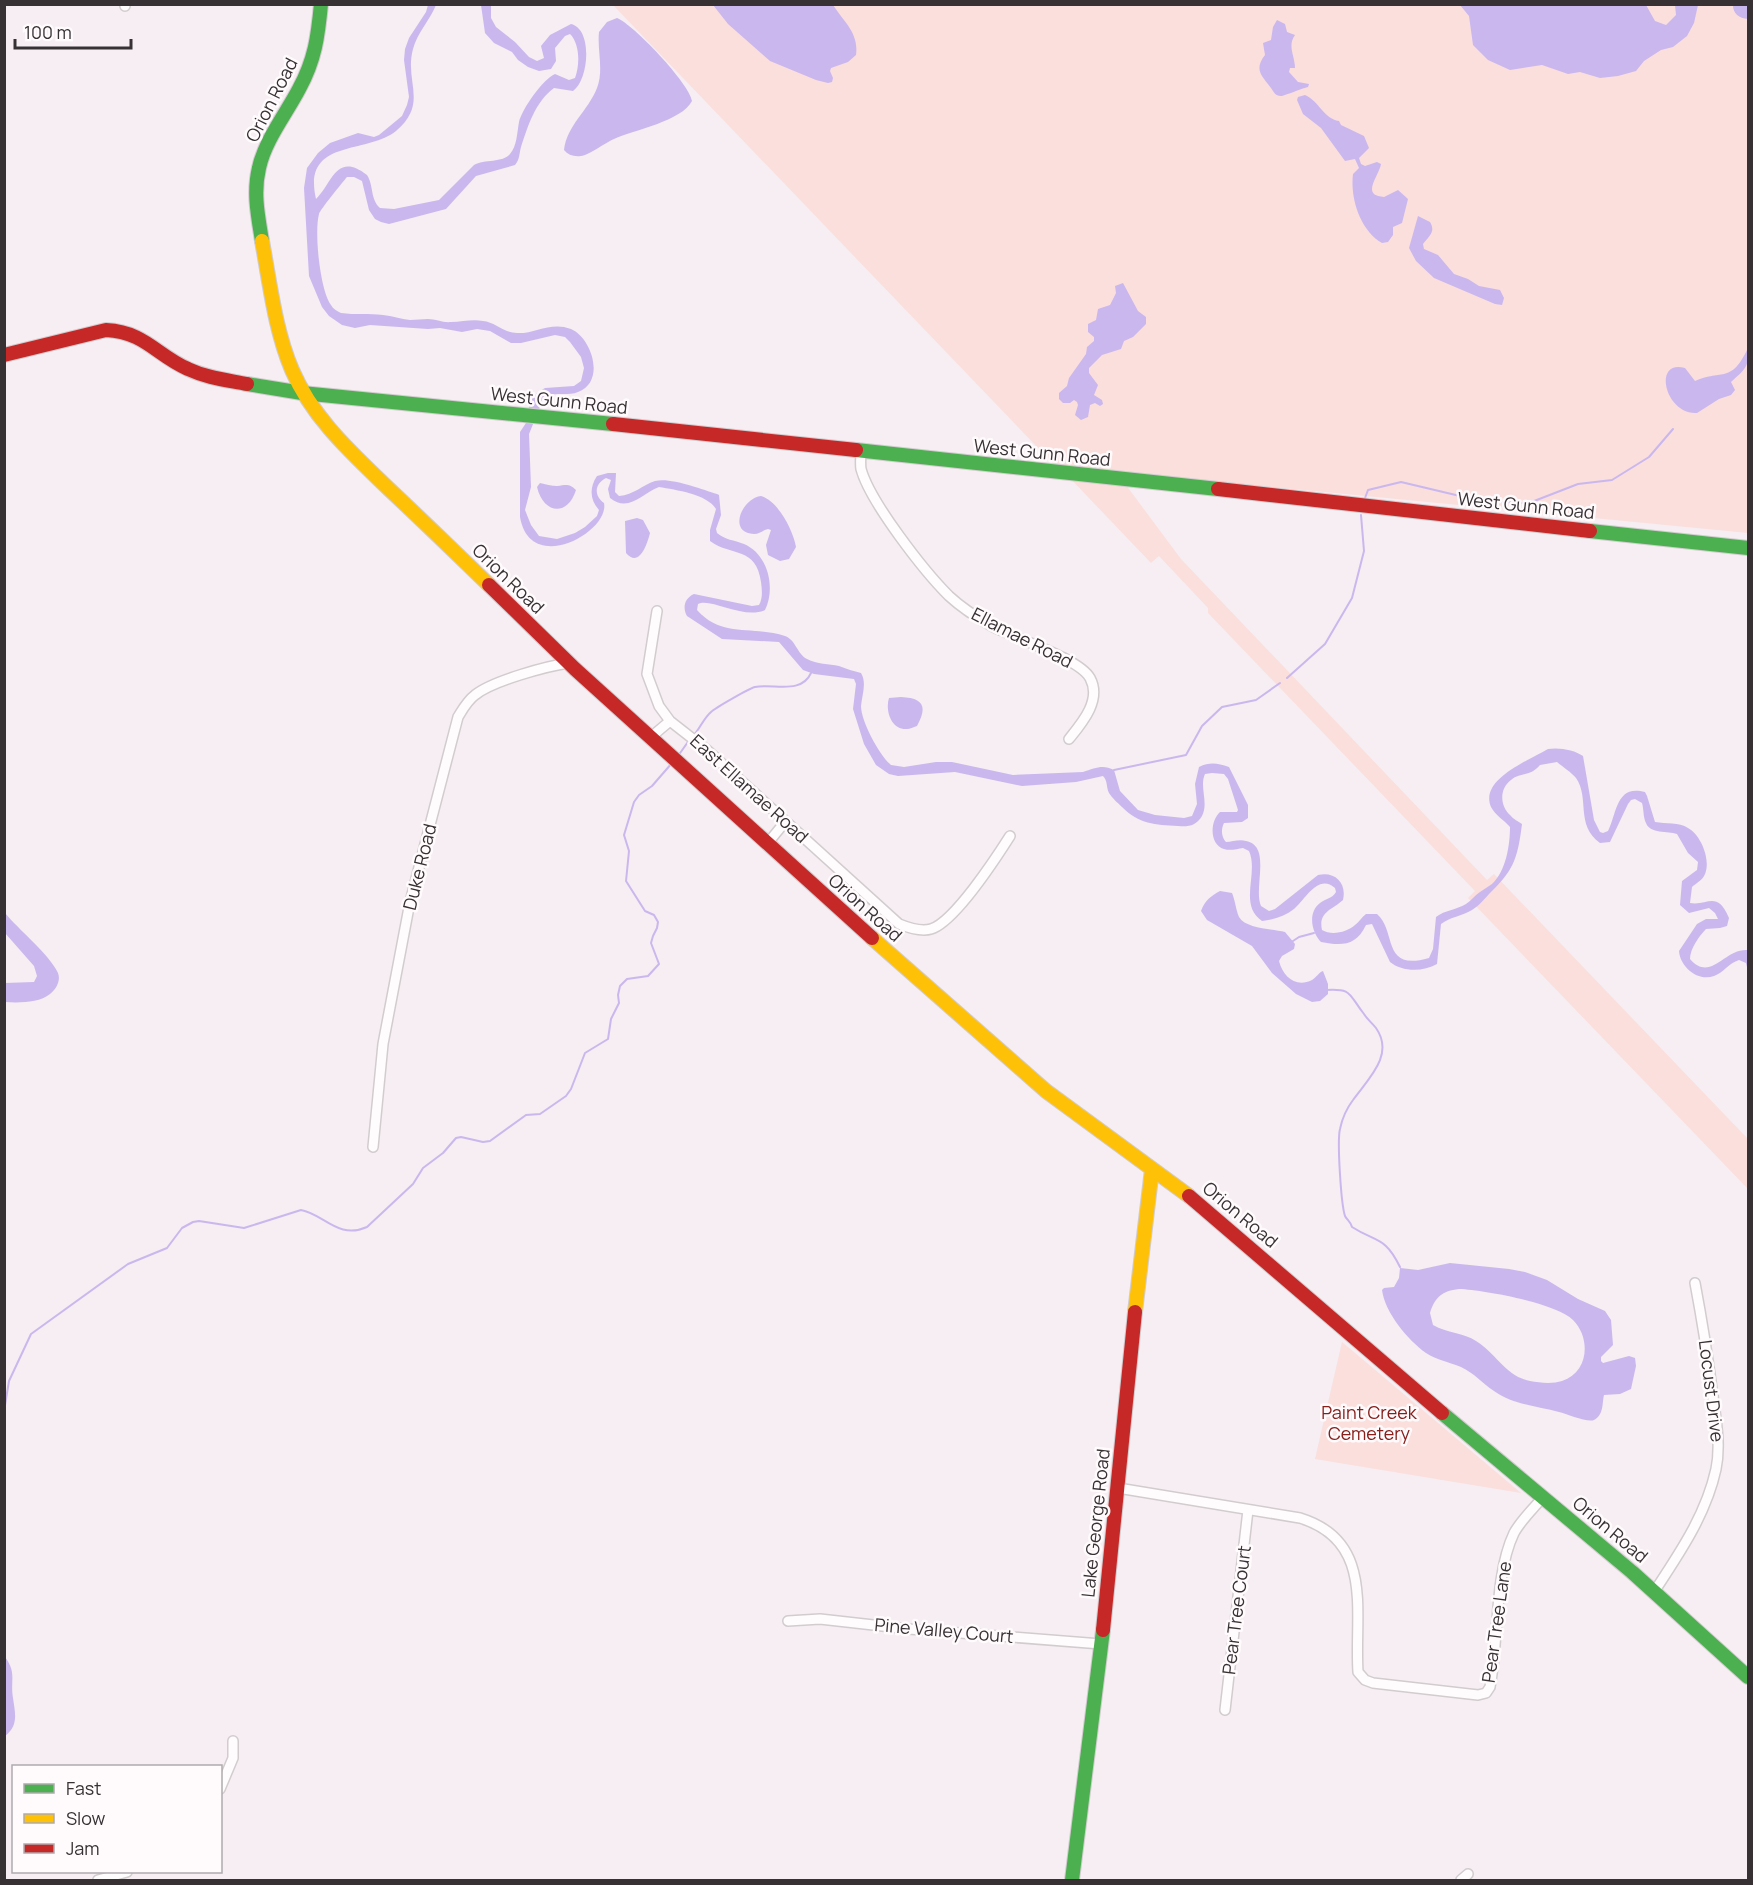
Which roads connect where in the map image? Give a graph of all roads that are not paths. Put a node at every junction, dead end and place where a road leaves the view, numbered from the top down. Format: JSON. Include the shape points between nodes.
{"nodes":[{"id":1,"x":321,"y":4,"type":"edge"},
{"id":2,"x":4,"y":355,"type":"edge"},
{"id":3,"x":302,"y":393,"type":"junction"},
{"id":4,"x":861,"y":451,"type":"junction"},
{"id":5,"x":1749,"y":548,"type":"edge"},
{"id":6,"x":657,"y":611,"type":"dead end"},
{"id":7,"x":569,"y":663,"type":"junction"},
{"id":8,"x":670,"y":721,"type":"junction"},
{"id":9,"x":651,"y":737,"type":"junction"},
{"id":10,"x":1069,"y":739,"type":"dead end"},
{"id":11,"x":785,"y":822,"type":"junction"},
{"id":12,"x":1010,"y":837,"type":"dead end"},
{"id":13,"x":768,"y":844,"type":"junction"},
{"id":14,"x":373,"y":1146,"type":"dead end"},
{"id":15,"x":1152,"y":1169,"type":"junction"},
{"id":16,"x":1695,"y":1283,"type":"dead end"},
{"id":17,"x":1118,"y":1488,"type":"junction"},
{"id":18,"x":1543,"y":1497,"type":"junction"},
{"id":19,"x":1248,"y":1510,"type":"junction"},
{"id":20,"x":1654,"y":1592,"type":"junction"},
{"id":21,"x":788,"y":1621,"type":"dead end"},
{"id":22,"x":1101,"y":1644,"type":"junction"},
{"id":23,"x":1749,"y":1677,"type":"edge"},
{"id":24,"x":1225,"y":1710,"type":"dead end"},
{"id":25,"x":233,"y":1741,"type":"dead end"},
{"id":26,"x":222,"y":1784,"type":"edge"},
{"id":27,"x":124,"y":1873,"type":"edge"},
{"id":28,"x":98,"y":1881,"type":"edge"},
{"id":29,"x":1072,"y":1881,"type":"edge"}],
"edges":[{"from":1,"to":3,"type":"street","name":"Orion Road","via":[[313,57],[259,166],[255,200],[282,340]]},
{"from":2,"to":3,"type":"street","via":[[106,330],[122,331],[187,369],[213,378]]},
{"from":3,"to":4,"type":"street","name":"West Gunn Road"},
{"from":3,"to":7,"type":"street","name":"Orion Road","via":[[339,440]]},
{"from":4,"to":5,"type":"street","name":"West Gunn Road"},
{"from":4,"to":10,"type":"street","name":"Ellamae Road","via":[[861,468],[874,500],[950,597],[992,626],[1064,659],[1089,676],[1094,687],[1092,703]]},
{"from":6,"to":8,"type":"street","name":"East Ellamae Road","via":[[647,674],[659,706]]},
{"from":7,"to":9,"type":"street","name":"Orion Road"},
{"from":7,"to":14,"type":"street","name":"Duke Road","via":[[492,685],[477,693],[458,717],[410,902],[383,1044]]},
{"from":8,"to":9,"type":"street"},
{"from":8,"to":11,"type":"street","name":"East Ellamae Road"},
{"from":9,"to":13,"type":"street","name":"Orion Road"},
{"from":11,"to":12,"type":"street","name":"East Ellamae Road","via":[[899,924],[925,930],[945,921],[986,874]]},
{"from":11,"to":13,"type":"street"},
{"from":13,"to":15,"type":"street","name":"Orion Road","via":[[1046,1091]]},
{"from":15,"to":17,"type":"street","name":"Lake George Road"},
{"from":15,"to":18,"type":"street","name":"Orion Road","via":[[1196,1201]]},
{"from":16,"to":20,"type":"street","name":"Locust Drive","via":[[1719,1450],[1705,1502],[1686,1544]]},
{"from":17,"to":19,"type":"street","name":"Pear Tree Lane"},
{"from":17,"to":22,"type":"street","name":"Lake George Road"},
{"from":18,"to":19,"type":"street","name":"Pear Tree Lane","via":[[1516,1530],[1508,1547],[1490,1687],[1478,1695],[1365,1680],[1358,1672],[1358,1592],[1345,1552],[1336,1539],[1313,1522]]},
{"from":18,"to":20,"type":"street","name":"Orion Road"},
{"from":19,"to":24,"type":"street","name":"Pear Tree Court"},
{"from":20,"to":23,"type":"street","name":"Orion Road"},
{"from":21,"to":22,"type":"street","name":"Pine Valley Court","via":[[820,1619]]},
{"from":22,"to":29,"type":"street","name":"Lake George Road"},
{"from":25,"to":26,"type":"street","via":[[233,1758]]},
{"from":27,"to":28,"type":"street"}]}
